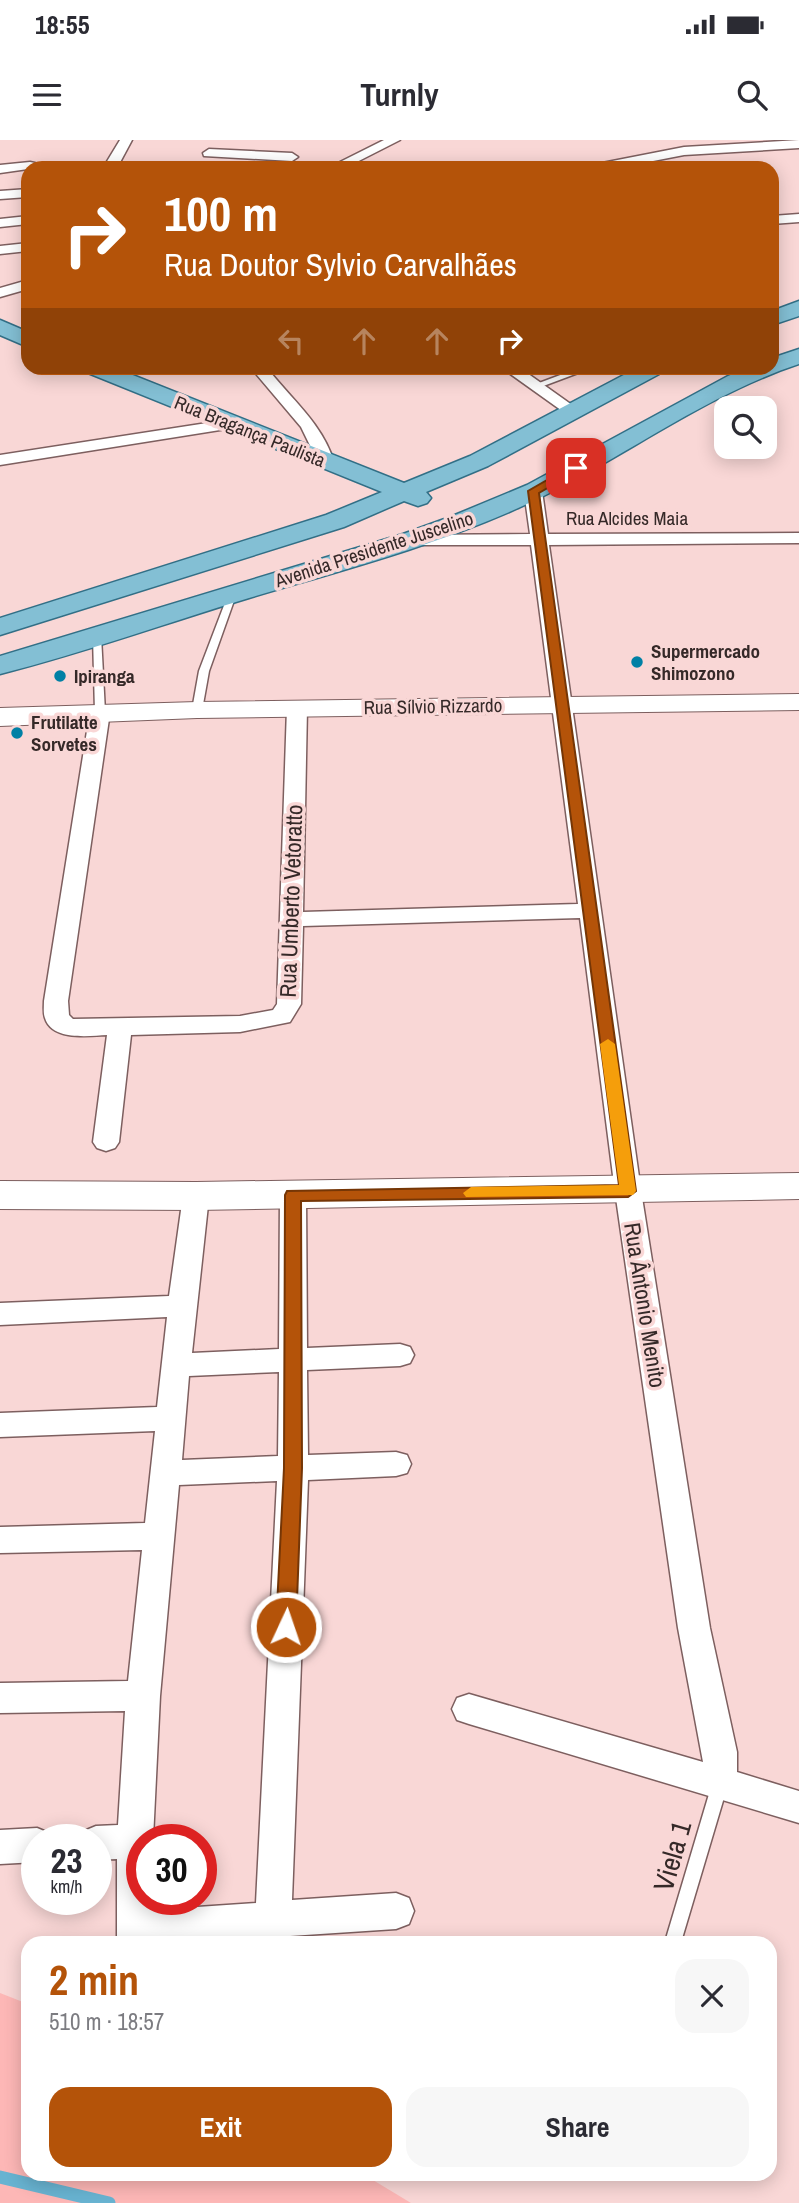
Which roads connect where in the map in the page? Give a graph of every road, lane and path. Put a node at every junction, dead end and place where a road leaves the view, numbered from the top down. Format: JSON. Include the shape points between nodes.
{"nodes":[{"id":1,"x":126,"y":140,"type":"edge"},
{"id":2,"x":216,"y":140,"type":"edge"},
{"id":3,"x":299,"y":140,"type":"edge"},
{"id":4,"x":394,"y":140,"type":"edge"},
{"id":5,"x":671,"y":140,"type":"edge"},
{"id":6,"x":799,"y":144,"type":"edge"},
{"id":7,"x":684,"y":151,"type":"junction"},
{"id":8,"x":209,"y":153,"type":"junction"},
{"id":9,"x":114,"y":161,"type":"edge"},
{"id":10,"x":205,"y":161,"type":"edge"},
{"id":11,"x":280,"y":161,"type":"edge"},
{"id":12,"x":289,"y":161,"type":"edge"},
{"id":13,"x":350,"y":161,"type":"edge"},
{"id":14,"x":633,"y":161,"type":"edge"},
{"id":15,"x":698,"y":161,"type":"edge"},
{"id":16,"x":21,"y":167,"type":"edge"},
{"id":17,"x":0,"y":169,"type":"edge"},
{"id":18,"x":21,"y":194,"type":"edge"},
{"id":19,"x":0,"y":195,"type":"edge"},
{"id":20,"x":799,"y":218,"type":"edge"},
{"id":21,"x":779,"y":219,"type":"edge"},
{"id":22,"x":21,"y":221,"type":"edge"},
{"id":23,"x":0,"y":223,"type":"edge"},
{"id":24,"x":21,"y":248,"type":"edge"},
{"id":25,"x":0,"y":250,"type":"edge"},
{"id":26,"x":21,"y":286,"type":"edge"},
{"id":27,"x":0,"y":293,"type":"edge"},
{"id":28,"x":799,"y":308,"type":"edge"},
{"id":29,"x":779,"y":315,"type":"edge"},
{"id":30,"x":799,"y":356,"type":"edge"},
{"id":31,"x":779,"y":363,"type":"edge"},
{"id":32,"x":113,"y":375,"type":"edge"},
{"id":33,"x":264,"y":375,"type":"edge"},
{"id":34,"x":520,"y":375,"type":"edge"},
{"id":35,"x":567,"y":375,"type":"edge"},
{"id":36,"x":639,"y":375,"type":"edge"},
{"id":37,"x":752,"y":375,"type":"edge"},
{"id":38,"x":535,"y":386,"type":"junction"},
{"id":39,"x":571,"y":410,"type":"junction"},
{"id":40,"x":233,"y":424,"type":"junction"},
{"id":41,"x":0,"y":460,"type":"edge"},
{"id":42,"x":326,"y":462,"type":"junction"},
{"id":43,"x":533,"y":491,"type":"junction"},
{"id":44,"x":404,"y":493,"type":"junction"},
{"id":45,"x":484,"y":513,"type":"junction"},
{"id":46,"x":799,"y":538,"type":"edge"},
{"id":47,"x":538,"y":539,"type":"junction"},
{"id":48,"x":412,"y":540,"type":"junction"},
{"id":49,"x":232,"y":595,"type":"junction"},
{"id":50,"x":0,"y":627,"type":"edge"},
{"id":51,"x":97,"y":636,"type":"junction"},
{"id":52,"x":0,"y":665,"type":"edge"},
{"id":53,"x":0,"y":696,"type":"edge"},
{"id":54,"x":799,"y":702,"type":"edge"},
{"id":55,"x":562,"y":705,"type":"junction"},
{"id":56,"x":297,"y":708,"type":"junction"},
{"id":57,"x":197,"y":710,"type":"junction"},
{"id":58,"x":100,"y":712,"type":"junction"},
{"id":59,"x":66,"y":713,"type":"junction"},
{"id":60,"x":0,"y":717,"type":"edge"},
{"id":61,"x":590,"y":911,"type":"junction"},
{"id":62,"x":292,"y":919,"type":"junction"},
{"id":63,"x":121,"y":1028,"type":"junction"},
{"id":64,"x":106,"y":1142,"type":"dead end"},
{"id":65,"x":799,"y":1186,"type":"edge"},
{"id":66,"x":628,"y":1191,"type":"junction"},
{"id":67,"x":0,"y":1195,"type":"edge"},
{"id":68,"x":293,"y":1195,"type":"junction"},
{"id":69,"x":196,"y":1196,"type":"junction"},
{"id":70,"x":182,"y":1306,"type":"junction"},
{"id":71,"x":0,"y":1314,"type":"edge"},
{"id":72,"x":400,"y":1355,"type":"dead end"},
{"id":73,"x":294,"y":1360,"type":"junction"},
{"id":74,"x":176,"y":1365,"type":"junction"},
{"id":75,"x":171,"y":1418,"type":"junction"},
{"id":76,"x":0,"y":1425,"type":"edge"},
{"id":77,"x":396,"y":1464,"type":"dead end"},
{"id":78,"x":293,"y":1468,"type":"junction"},
{"id":79,"x":166,"y":1472,"type":"junction"},
{"id":80,"x":160,"y":1536,"type":"junction"},
{"id":81,"x":0,"y":1540,"type":"edge"},
{"id":82,"x":143,"y":1696,"type":"junction"},
{"id":83,"x":0,"y":1698,"type":"edge"},
{"id":84,"x":469,"y":1709,"type":"dead end"},
{"id":85,"x":720,"y":1783,"type":"junction"},
{"id":86,"x":799,"y":1807,"type":"edge"},
{"id":87,"x":136,"y":1824,"type":"edge"},
{"id":88,"x":21,"y":1846,"type":"edge"},
{"id":89,"x":0,"y":1847,"type":"edge"},
{"id":90,"x":396,"y":1911,"type":"dead end"},
{"id":91,"x":135,"y":1915,"type":"edge"},
{"id":92,"x":273,"y":1931,"type":"edge"},
{"id":93,"x":135,"y":1936,"type":"edge"},
{"id":94,"x":675,"y":1936,"type":"edge"}],
"edges":[{"from":1,"to":9,"type":"street"},
{"from":2,"to":8,"type":"street"},
{"from":3,"to":12,"type":"street"},
{"from":4,"to":13,"type":"street"},
{"from":5,"to":7,"type":"street"},
{"from":6,"to":7,"type":"street"},
{"from":7,"to":14,"type":"street"},
{"from":7,"to":15,"type":"street"},
{"from":8,"to":10,"type":"street"},
{"from":8,"to":11,"type":"street"},
{"from":16,"to":17,"type":"street"},
{"from":18,"to":19,"type":"street"},
{"from":20,"to":21,"type":"street"},
{"from":22,"to":23,"type":"street"},
{"from":24,"to":25,"type":"street"},
{"from":26,"to":27,"type":"street"},
{"from":28,"to":29,"type":"main road"},
{"from":30,"to":31,"type":"main road"},
{"from":32,"to":40,"type":"main road","name":"Rua Bragança Paulista"},
{"from":33,"to":42,"type":"street","via":[[319,440]]},
{"from":34,"to":38,"type":"street"},
{"from":35,"to":38,"type":"lane"},
{"from":36,"to":39,"type":"main road","name":"Avenida Presidente Juscelino"},
{"from":37,"to":43,"type":"main road","name":"Avenida Presidente Juscelino"},
{"from":38,"to":39,"type":"street"},
{"from":39,"to":44,"type":"main road","name":"Avenida Presidente Juscelino","via":[[479,461]]},
{"from":40,"to":41,"type":"street"},
{"from":40,"to":42,"type":"main road","name":"Rua Bragança Paulista"},
{"from":42,"to":44,"type":"main road","name":"Rua Bragança Paulista"},
{"from":43,"to":45,"type":"main road","name":"Avenida Presidente Juscelino"},
{"from":43,"to":47,"type":"street","name":"Rua Ântonio Menito"},
{"from":44,"to":45,"type":"main road","name":"Rua Bragança Paulista","via":[[432,504]]},
{"from":44,"to":50,"type":"main road","name":"Avenida Presidente Juscelino","via":[[251,549]]},
{"from":45,"to":48,"type":"main road","name":"Avenida Presidente Juscelino"},
{"from":46,"to":47,"type":"street","name":"Rua Alcides Maia"},
{"from":47,"to":48,"type":"street","name":"Rua Alcides Maia"},
{"from":47,"to":55,"type":"street","name":"Rua Ântonio Menito"},
{"from":48,"to":49,"type":"main road","name":"Avenida Presidente Juscelino"},
{"from":49,"to":51,"type":"main road","name":"Avenida Presidente Juscelino"},
{"from":49,"to":57,"type":"lane","via":[[204,671]]},
{"from":51,"to":52,"type":"main road","name":"Avenida Presidente Juscelino"},
{"from":51,"to":58,"type":"lane"},
{"from":53,"to":59,"type":"street","name":"Rua Sílvio Rizzardo","via":[[15,705]]},
{"from":54,"to":55,"type":"street","name":"Rua Sílvio Rizzardo"},
{"from":55,"to":56,"type":"street","name":"Rua Sílvio Rizzardo"},
{"from":55,"to":61,"type":"street","name":"Rua Ântonio Menito"},
{"from":56,"to":57,"type":"street","name":"Rua Sílvio Rizzardo"},
{"from":56,"to":62,"type":"street","name":"Rua Umberto Vetoratto"},
{"from":57,"to":58,"type":"street","name":"Rua Sílvio Rizzardo"},
{"from":58,"to":59,"type":"street","name":"Rua Sílvio Rizzardo"},
{"from":58,"to":63,"type":"street","name":"Rua Umberto Vetoratto","via":[[55,1001],[57,1018],[65,1025]]},
{"from":59,"to":60,"type":"street","name":"Rua Sílvio Rizzardo"},
{"from":61,"to":62,"type":"street"},
{"from":61,"to":66,"type":"street","name":"Rua Ântonio Menito"},
{"from":62,"to":63,"type":"street","name":"Rua Umberto Vetoratto","via":[[289,1004],[281,1016],[240,1024]]},
{"from":63,"to":64,"type":"street"},
{"from":65,"to":66,"type":"street"},
{"from":66,"to":68,"type":"street"},
{"from":66,"to":85,"type":"street","name":"Rua Ântonio Menito","via":[[694,1628],[720,1752]]},
{"from":67,"to":69,"type":"street"},
{"from":68,"to":69,"type":"street"},
{"from":68,"to":73,"type":"street"},
{"from":69,"to":70,"type":"street"},
{"from":70,"to":71,"type":"street"},
{"from":70,"to":74,"type":"street"},
{"from":72,"to":73,"type":"street"},
{"from":73,"to":74,"type":"street"},
{"from":73,"to":78,"type":"street"},
{"from":74,"to":75,"type":"street"},
{"from":75,"to":76,"type":"street"},
{"from":75,"to":79,"type":"street"},
{"from":77,"to":78,"type":"street"},
{"from":78,"to":79,"type":"street"},
{"from":78,"to":92,"type":"street"},
{"from":79,"to":80,"type":"street"},
{"from":80,"to":81,"type":"street"},
{"from":80,"to":82,"type":"street"},
{"from":82,"to":83,"type":"street"},
{"from":82,"to":87,"type":"street"},
{"from":84,"to":85,"type":"street"},
{"from":85,"to":86,"type":"street"},
{"from":85,"to":94,"type":"lane","name":"Viela 1"},
{"from":88,"to":89,"type":"street"},
{"from":90,"to":92,"type":"street"},
{"from":91,"to":93,"type":"street"},
{"from":92,"to":93,"type":"street"}]}
